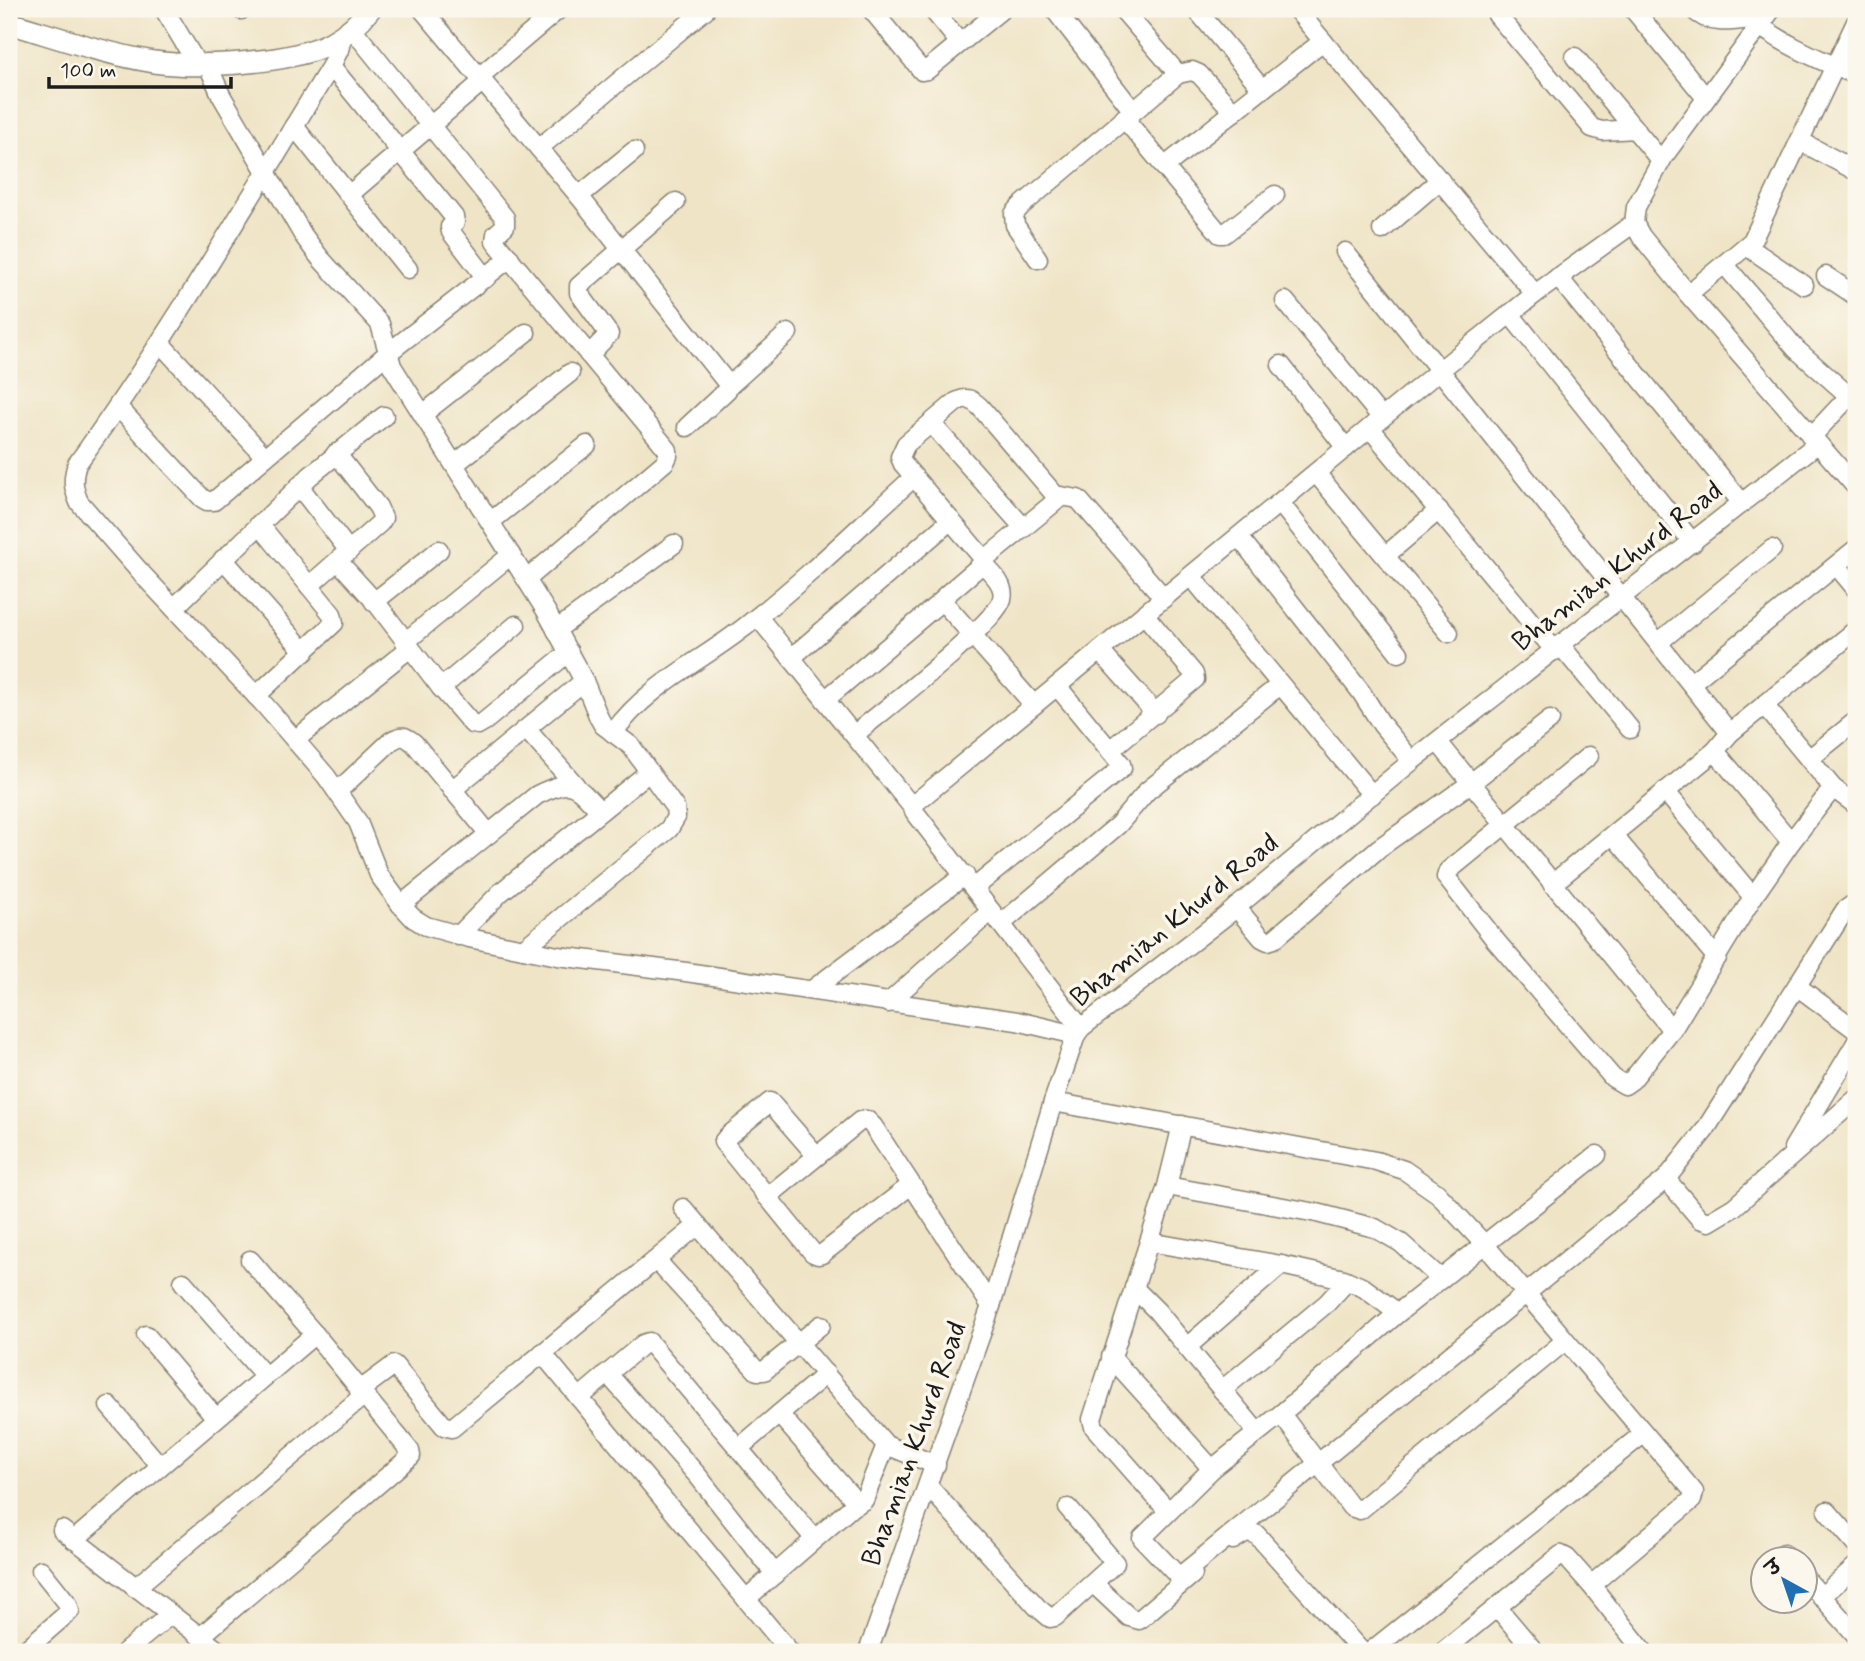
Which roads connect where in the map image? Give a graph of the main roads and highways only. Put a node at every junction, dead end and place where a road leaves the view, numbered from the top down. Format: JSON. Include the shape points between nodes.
{"nodes":[{"id":1,"x":370,"y":9,"type":"edge"},
{"id":2,"x":9,"y":23,"type":"edge"}],
"edges":[{"from":1,"to":2,"type":"main road","via":[[329,44],[299,54],[202,64],[118,54]]}]}
